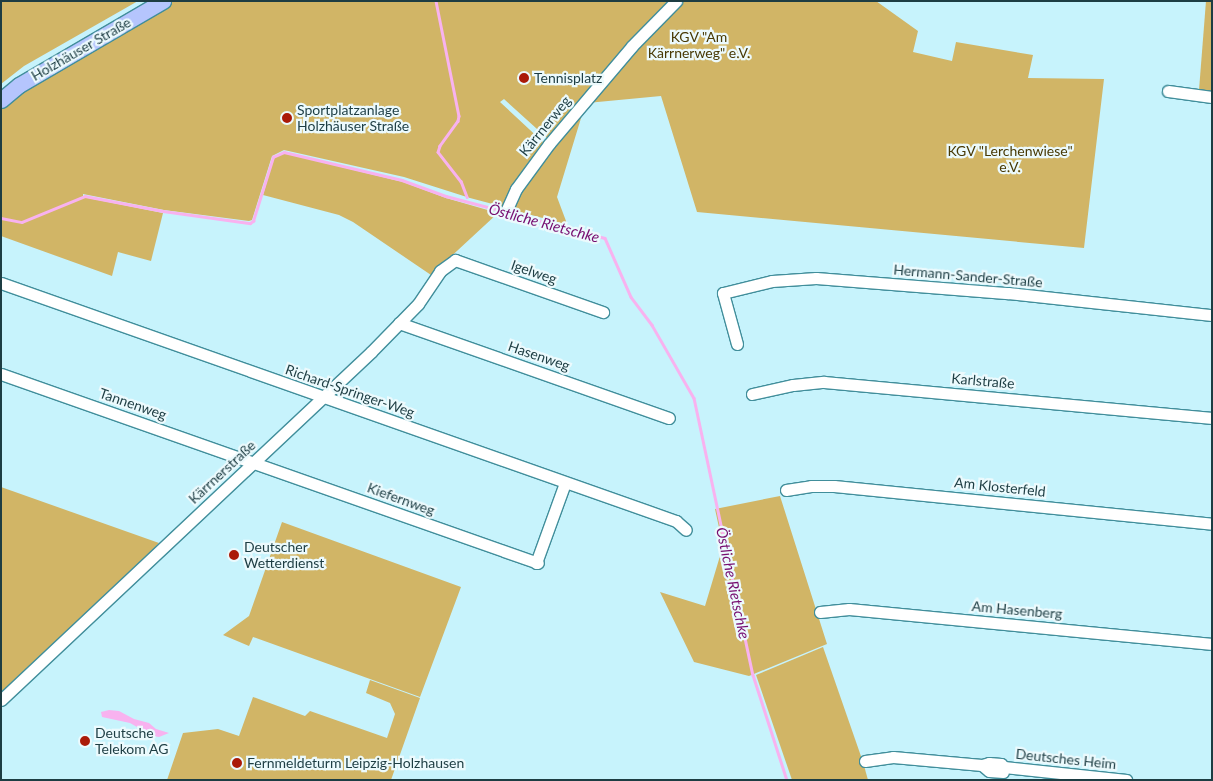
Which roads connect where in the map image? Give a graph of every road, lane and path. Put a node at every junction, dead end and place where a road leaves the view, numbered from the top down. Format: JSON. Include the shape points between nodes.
{"nodes":[{"id":1,"x":163,"y":1,"type":"edge"},
{"id":2,"x":676,"y":1,"type":"edge"},
{"id":3,"x":1168,"y":92,"type":"dead end"},
{"id":4,"x":1212,"y":97,"type":"edge"},
{"id":5,"x":1,"y":100,"type":"edge"},
{"id":6,"x":507,"y":209,"type":"dead end"},
{"id":7,"x":455,"y":260,"type":"joint"},
{"id":8,"x":1,"y":284,"type":"edge"},
{"id":9,"x":603,"y":312,"type":"dead end"},
{"id":10,"x":1212,"y":315,"type":"edge"},
{"id":11,"x":398,"y":324,"type":"junction"},
{"id":12,"x":738,"y":344,"type":"dead end"},
{"id":13,"x":1,"y":374,"type":"edge"},
{"id":14,"x":752,"y":394,"type":"dead end"},
{"id":15,"x":323,"y":398,"type":"junction"},
{"id":16,"x":669,"y":418,"type":"dead end"},
{"id":17,"x":1212,"y":418,"type":"edge"},
{"id":18,"x":254,"y":463,"type":"junction"},
{"id":19,"x":565,"y":483,"type":"junction"},
{"id":20,"x":786,"y":490,"type":"dead end"},
{"id":21,"x":1212,"y":524,"type":"edge"},
{"id":22,"x":686,"y":530,"type":"dead end"},
{"id":23,"x":820,"y":612,"type":"dead end"},
{"id":24,"x":1212,"y":644,"type":"edge"},
{"id":25,"x":1,"y":700,"type":"edge"},
{"id":26,"x":865,"y":761,"type":"dead end"},
{"id":27,"x":1003,"y":773,"type":"edge"},
{"id":28,"x":1126,"y":780,"type":"edge"}],
"edges":[{"from":1,"to":5,"type":"main road","name":"Holzhäuser Straße","via":[[19,85]]},
{"from":2,"to":6,"type":"street","name":"Kärrnerweg","via":[[632,46],[548,144],[516,188]]},
{"from":3,"to":4,"type":"street"},
{"from":7,"to":9,"type":"street","name":"Igelweg"},
{"from":7,"to":11,"type":"street","name":"Kärrnerstraße","via":[[440,271],[427,292]]},
{"from":8,"to":15,"type":"street","name":"Richard-Springer-Weg"},
{"from":10,"to":12,"type":"street","name":"Hermann-Sander-Straße","via":[[816,278],[772,281],[723,293]]},
{"from":11,"to":15,"type":"street","name":"Kärrnerstraße"},
{"from":11,"to":16,"type":"street","name":"Hasenweg"},
{"from":13,"to":18,"type":"street","name":"Tannenweg"},
{"from":14,"to":17,"type":"street","name":"Karlstraße","via":[[793,384],[824,382]]},
{"from":15,"to":18,"type":"street","name":"Kärrnerstraße"},
{"from":15,"to":19,"type":"street","name":"Richard-Springer-Weg"},
{"from":18,"to":19,"type":"street","name":"Kiefernweg","via":[[537,563]]},
{"from":18,"to":25,"type":"street","name":"Kärrnerstraße"},
{"from":19,"to":22,"type":"street","name":"Richard-Springer-Weg","via":[[676,521]]},
{"from":20,"to":21,"type":"street","name":"Am Klosterfeld","via":[[834,486]]},
{"from":23,"to":24,"type":"street","name":"Am Hasenberg","via":[[849,609]]},
{"from":26,"to":27,"type":"street","name":"Deutsches Heim","via":[[893,757],[990,763],[1001,764]]},
{"from":27,"to":28,"type":"street","name":"Deutsches Heim"}]}
